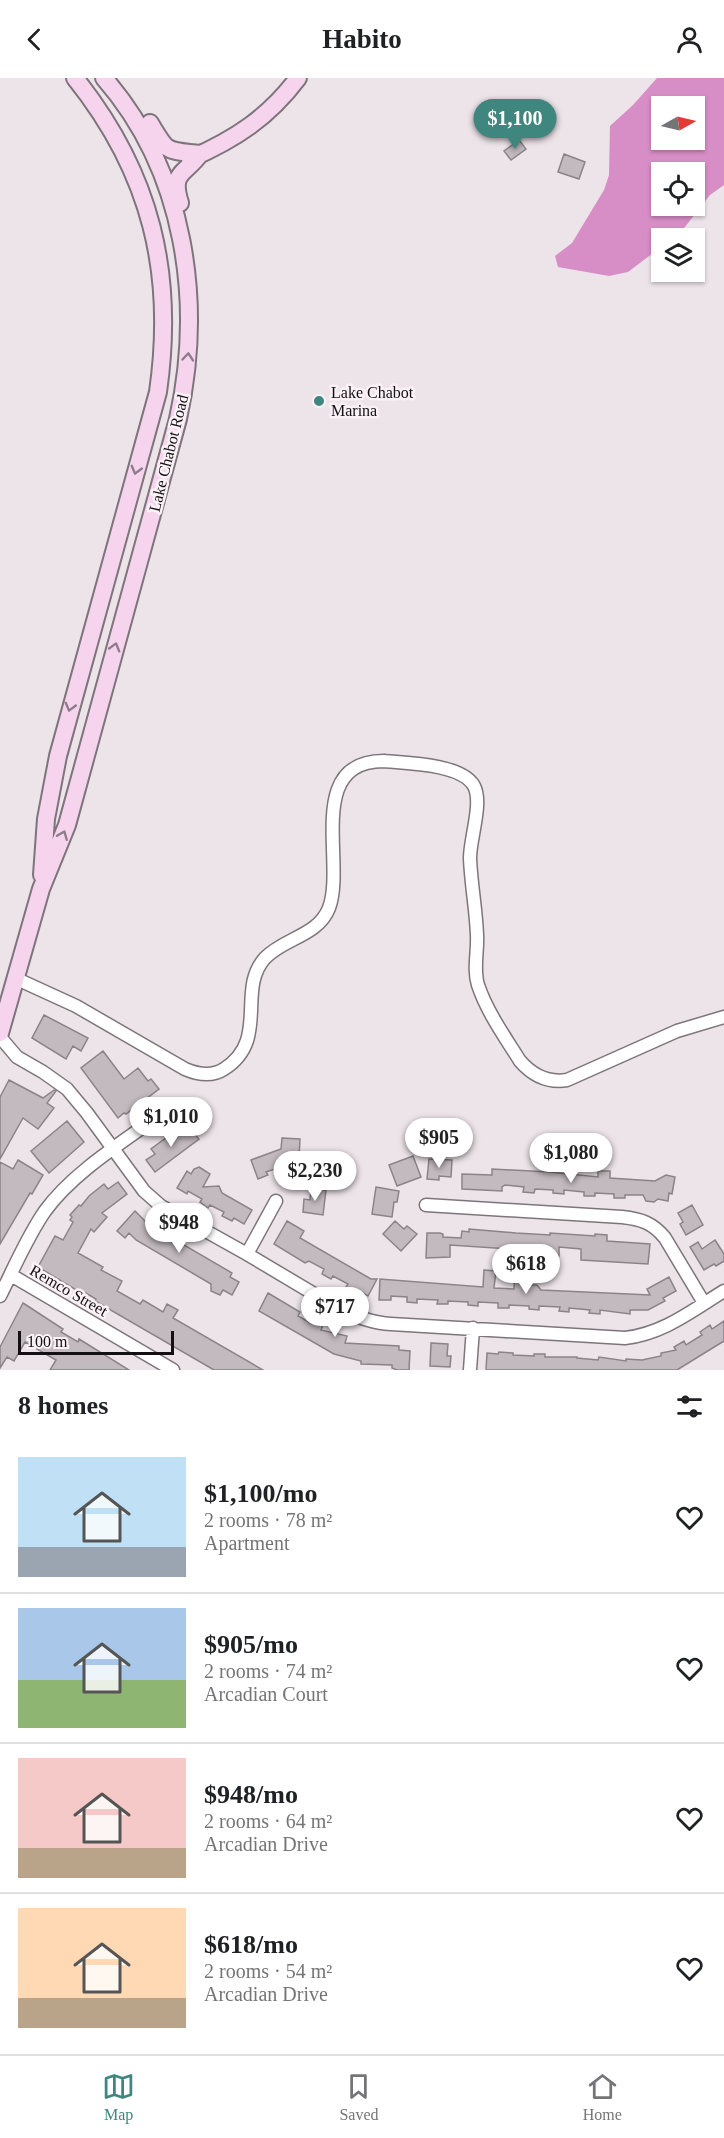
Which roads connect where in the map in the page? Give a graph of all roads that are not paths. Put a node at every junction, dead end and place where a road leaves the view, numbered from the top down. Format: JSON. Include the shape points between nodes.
{"nodes":[{"id":1,"x":75,"y":78,"type":"edge"},
{"id":2,"x":86,"y":78,"type":"edge"},
{"id":3,"x":104,"y":78,"type":"edge"},
{"id":4,"x":118,"y":78,"type":"edge"},
{"id":5,"x":298,"y":78,"type":"edge"},
{"id":6,"x":200,"y":154,"type":"junction"},
{"id":7,"x":162,"y":171,"type":"junction"},
{"id":8,"x":160,"y":269,"type":"junction"},
{"id":9,"x":189,"y":292,"type":"junction"},
{"id":10,"x":41,"y":889,"type":"junction"},
{"id":11,"x":17,"y":979,"type":"junction"},
{"id":12,"x":724,"y":1017,"type":"edge"},
{"id":13,"x":0,"y":1035,"type":"edge"},
{"id":14,"x":168,"y":1109,"type":"dead end"},
{"id":15,"x":113,"y":1150,"type":"junction"},
{"id":16,"x":276,"y":1202,"type":"dead end"},
{"id":17,"x":426,"y":1205,"type":"dead end"},
{"id":18,"x":247,"y":1254,"type":"junction"},
{"id":19,"x":11,"y":1275,"type":"junction"},
{"id":20,"x":724,"y":1290,"type":"edge"},
{"id":21,"x":0,"y":1296,"type":"edge"},
{"id":22,"x":704,"y":1303,"type":"junction"},
{"id":23,"x":473,"y":1328,"type":"junction"},
{"id":24,"x":173,"y":1370,"type":"edge"},
{"id":25,"x":470,"y":1370,"type":"edge"}],
"edges":[{"from":1,"to":8,"type":"main road","name":"Lake Chabot Road","via":[[108,125],[130,166],[144,202]]},
{"from":2,"to":7,"type":"main road","via":[[110,111],[138,162],[145,168]]},
{"from":3,"to":7,"type":"main road","name":"Lake Chabot Road","via":[[134,118]]},
{"from":4,"to":6,"type":"main road","via":[[166,149]]},
{"from":5,"to":6,"type":"main road","via":[[259,121]]},
{"from":6,"to":7,"type":"main road"},
{"from":6,"to":9,"type":"main road","via":[[182,171],[176,189],[189,242]]},
{"from":7,"to":8,"type":"main road","via":[[157,200],[164,244]]},
{"from":7,"to":9,"type":"main road","name":"Lake Chabot Road","via":[[178,226]]},
{"from":8,"to":10,"type":"main road","name":"Lake Chabot Road","one_way":true,"via":[[164,334],[158,392],[58,756],[46,819]]},
{"from":10,"to":9,"type":"main road","name":"Lake Chabot Road","one_way":true,"via":[[67,825],[178,418],[190,345]]},
{"from":10,"to":11,"type":"main road","name":"Lake Chabot Road"},
{"from":11,"to":12,"type":"street","via":[[76,1006],[185,1069],[205,1075],[221,1071],[235,1061],[247,1042],[253,986],[260,965],[275,950],[315,927],[329,908],[333,886],[333,810],[340,784],[356,767],[384,761],[449,769],[474,786],[477,796],[470,855],[476,978],[486,1004],[527,1069],[543,1079],[567,1080],[677,1031]]},
{"from":11,"to":13,"type":"main road","name":"Lake Chabot Road"},
{"from":13,"to":15,"type":"street","via":[[17,1057],[67,1089]]},
{"from":14,"to":15,"type":"street"},
{"from":15,"to":18,"type":"street","via":[[144,1191],[161,1206]]},
{"from":15,"to":19,"type":"street","via":[[47,1209]]},
{"from":16,"to":18,"type":"street"},
{"from":17,"to":22,"type":"street","via":[[645,1221],[665,1238]]},
{"from":18,"to":23,"type":"street","via":[[341,1310],[369,1321]]},
{"from":19,"to":21,"type":"street"},
{"from":19,"to":24,"type":"street","name":"Remco Street"},
{"from":20,"to":22,"type":"street"},
{"from":22,"to":23,"type":"street","via":[[658,1330],[637,1337]]},
{"from":23,"to":25,"type":"street"}]}
